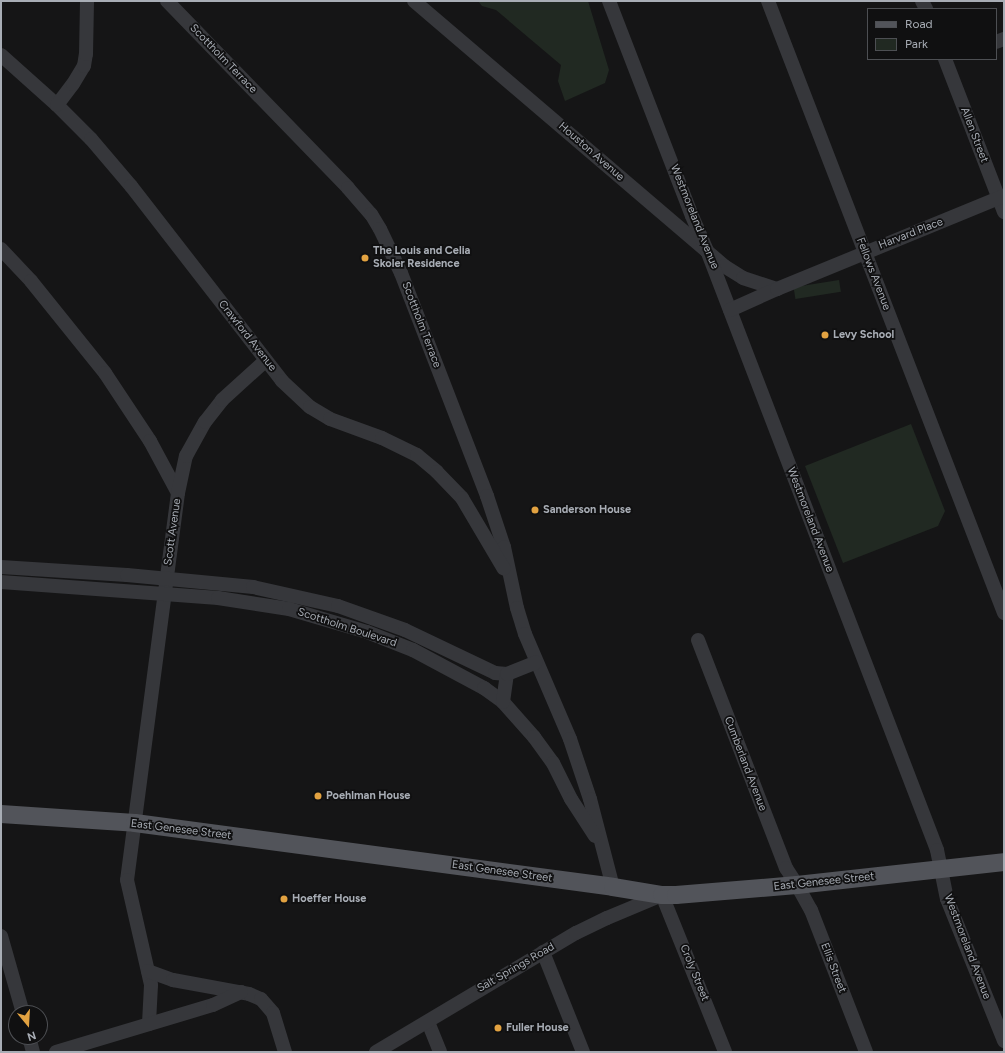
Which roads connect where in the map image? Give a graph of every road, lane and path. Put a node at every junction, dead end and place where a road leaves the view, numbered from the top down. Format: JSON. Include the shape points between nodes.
{"nodes":[{"id":1,"x":87,"y":1,"type":"edge"},
{"id":2,"x":167,"y":1,"type":"edge"},
{"id":3,"x":414,"y":1,"type":"edge"},
{"id":4,"x":609,"y":1,"type":"edge"},
{"id":5,"x":768,"y":1,"type":"edge"},
{"id":6,"x":1,"y":55,"type":"edge"},
{"id":7,"x":947,"y":60,"type":"edge"},
{"id":8,"x":57,"y":105,"type":"junction"},
{"id":9,"x":1001,"y":197,"type":"edge"},
{"id":10,"x":1004,"y":212,"type":"edge"},
{"id":11,"x":1,"y":249,"type":"edge"},
{"id":12,"x":864,"y":252,"type":"junction"},
{"id":13,"x":708,"y":253,"type":"junction"},
{"id":14,"x":776,"y":289,"type":"junction"},
{"id":15,"x":730,"y":310,"type":"junction"},
{"id":16,"x":265,"y":361,"type":"junction"},
{"id":17,"x":178,"y":493,"type":"junction"},
{"id":18,"x":1,"y":567,"type":"edge"},
{"id":19,"x":166,"y":579,"type":"junction"},
{"id":20,"x":1,"y":582,"type":"edge"},
{"id":21,"x":512,"y":583,"type":"junction"},
{"id":22,"x":165,"y":594,"type":"junction"},
{"id":23,"x":1004,"y":613,"type":"edge"},
{"id":24,"x":698,"y":640,"type":"dead end"},
{"id":25,"x":536,"y":662,"type":"junction"},
{"id":26,"x":507,"y":674,"type":"junction"},
{"id":27,"x":503,"y":702,"type":"junction"},
{"id":28,"x":1,"y":814,"type":"edge"},
{"id":29,"x":135,"y":824,"type":"junction"},
{"id":30,"x":602,"y":848,"type":"junction"},
{"id":31,"x":1004,"y":862,"type":"edge"},
{"id":32,"x":941,"y":869,"type":"junction"},
{"id":33,"x":798,"y":885,"type":"junction"},
{"id":34,"x":613,"y":887,"type":"junction"},
{"id":35,"x":662,"y":895,"type":"junction"},
{"id":36,"x":1,"y":936,"type":"edge"},
{"id":37,"x":543,"y":952,"type":"junction"},
{"id":38,"x":148,"y":971,"type":"junction"},
{"id":39,"x":241,"y":992,"type":"junction"},
{"id":40,"x":21,"y":1005,"type":"edge"},
{"id":41,"x":428,"y":1022,"type":"junction"},
{"id":42,"x":149,"y":1024,"type":"junction"},
{"id":43,"x":1004,"y":1041,"type":"edge"},
{"id":44,"x":56,"y":1052,"type":"edge"},
{"id":45,"x":285,"y":1052,"type":"edge"},
{"id":46,"x":376,"y":1052,"type":"edge"},
{"id":47,"x":440,"y":1052,"type":"edge"},
{"id":48,"x":583,"y":1052,"type":"edge"},
{"id":49,"x":725,"y":1052,"type":"edge"},
{"id":50,"x":866,"y":1052,"type":"edge"}],
"edges":[{"from":1,"to":8,"type":"street","via":[[84,66]]},
{"from":2,"to":21,"type":"street","name":"Scottholm Terrace","via":[[348,188],[371,214],[380,229],[401,273],[487,496],[504,547]]},
{"from":3,"to":13,"type":"street","name":"Houston Avenue"},
{"from":4,"to":13,"type":"street","name":"Westmoreland Avenue"},
{"from":5,"to":12,"type":"street","name":"Fellows Avenue"},
{"from":6,"to":8,"type":"street","name":"Crawford Avenue"},
{"from":7,"to":9,"type":"street","name":"Allen Street"},
{"from":8,"to":16,"type":"street","name":"Crawford Avenue","via":[[91,139],[131,186]]},
{"from":9,"to":10,"type":"street","name":"Allen Street"},
{"from":9,"to":12,"type":"street","name":"Harvard Place"},
{"from":11,"to":17,"type":"street","name":"Scott Avenue","via":[[36,286],[105,373],[150,441]]},
{"from":12,"to":14,"type":"street","name":"Harvard Place"},
{"from":12,"to":23,"type":"street","name":"Fellows Avenue"},
{"from":13,"to":14,"type":"street","name":"Houston Avenue","via":[[743,278]]},
{"from":13,"to":15,"type":"street","name":"Westmoreland Avenue"},
{"from":14,"to":15,"type":"street","name":"Harvard Place"},
{"from":15,"to":32,"type":"street","name":"Westmoreland Avenue","via":[[934,842]]},
{"from":16,"to":17,"type":"street","via":[[222,400],[205,422],[186,456]]},
{"from":16,"to":21,"type":"street","name":"Crawford Avenue","via":[[310,407],[330,419],[389,441],[417,455],[437,472],[474,515]]},
{"from":17,"to":19,"type":"street","name":"Scott Avenue"},
{"from":18,"to":19,"type":"street","name":"Scottholm Boulevard"},
{"from":19,"to":22,"type":"street","name":"Scott Avenue"},
{"from":19,"to":26,"type":"street","name":"Scottholm Boulevard","via":[[253,587],[338,606],[405,630],[494,673]]},
{"from":20,"to":22,"type":"street","name":"Scottholm Boulevard"},
{"from":21,"to":25,"type":"street","name":"Scottholm Terrace","via":[[519,615]]},
{"from":22,"to":27,"type":"street","name":"Scottholm Boulevard","via":[[218,598],[290,610],[340,623],[414,650],[484,688]]},
{"from":22,"to":29,"type":"street","name":"Scott Avenue"},
{"from":24,"to":33,"type":"street","name":"Cumberland Avenue","via":[[786,868]]},
{"from":25,"to":26,"type":"street"},
{"from":25,"to":30,"type":"street","name":"Scottholm Boulevard","via":[[570,739],[590,799]]},
{"from":26,"to":27,"type":"street"},
{"from":27,"to":30,"type":"street","name":"Scottholm Boulevard","via":[[553,763],[571,799]]},
{"from":28,"to":29,"type":"main road","name":"East Genesee Street"},
{"from":29,"to":34,"type":"main road","name":"East Genesee Street"},
{"from":29,"to":38,"type":"street","name":"Scott Avenue","via":[[128,888]]},
{"from":30,"to":34,"type":"street","name":"Scottholm Boulevard"},
{"from":31,"to":32,"type":"main road","name":"East Genesee Street"},
{"from":32,"to":33,"type":"main road","name":"East Genesee Street"},
{"from":32,"to":43,"type":"street","name":"Westmoreland Avenue","via":[[947,899]]},
{"from":33,"to":35,"type":"main road","name":"East Genesee Street"},
{"from":33,"to":50,"type":"street","name":"Ellis Street"},
{"from":34,"to":35,"type":"main road","name":"East Genesee Street"},
{"from":35,"to":37,"type":"street","name":"Salt Springs Road","via":[[607,918]]},
{"from":35,"to":49,"type":"street","name":"Croly Street"},
{"from":36,"to":40,"type":"street"},
{"from":37,"to":41,"type":"street","name":"Salt Springs Road"},
{"from":37,"to":48,"type":"street"},
{"from":38,"to":39,"type":"street","via":[[173,980]]},
{"from":38,"to":42,"type":"street","name":"Scott Avenue","via":[[151,999]]},
{"from":39,"to":42,"type":"street","via":[[213,1005]]},
{"from":39,"to":45,"type":"street","via":[[261,999],[270,1008]]},
{"from":41,"to":46,"type":"street","name":"Salt Springs Road"},
{"from":41,"to":47,"type":"street"},
{"from":42,"to":44,"type":"street"}]}
